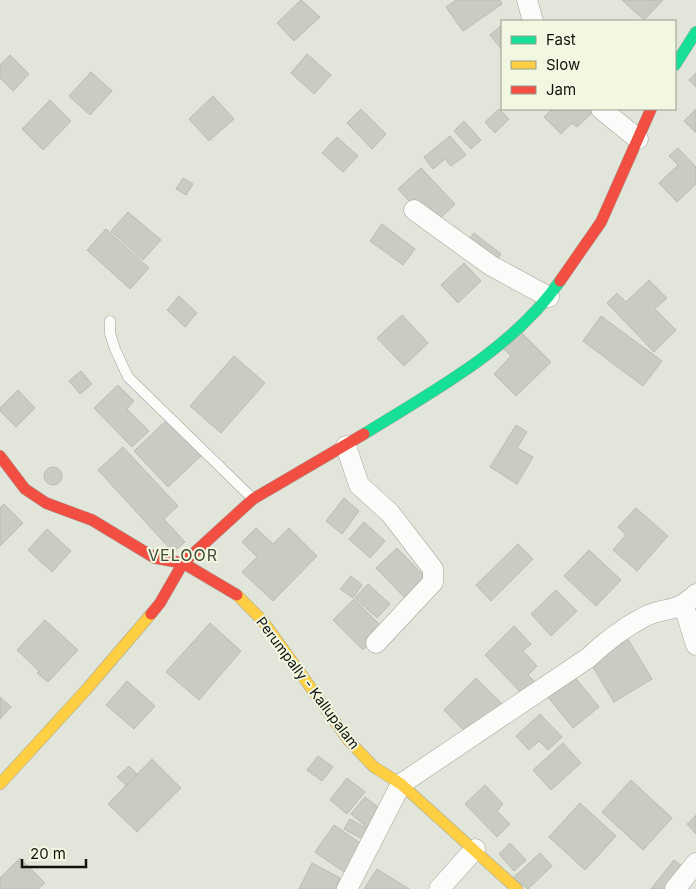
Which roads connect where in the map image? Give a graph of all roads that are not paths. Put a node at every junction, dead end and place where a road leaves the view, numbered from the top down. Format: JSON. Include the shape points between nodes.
{"nodes":[{"id":1,"x":527,"y":0,"type":"edge"},
{"id":2,"x":533,"y":20,"type":"edge"},
{"id":3,"x":696,"y":32,"type":"edge"},
{"id":4,"x":676,"y":63,"type":"edge"},
{"id":5,"x":602,"y":110,"type":"edge"},
{"id":6,"x":652,"y":110,"type":"edge"},
{"id":7,"x":638,"y":139,"type":"junction"},
{"id":8,"x":414,"y":210,"type":"dead end"},
{"id":9,"x":548,"y":298,"type":"junction"},
{"id":10,"x":110,"y":321,"type":"dead end"},
{"id":11,"x":346,"y":446,"type":"junction"},
{"id":12,"x":0,"y":456,"type":"edge"},
{"id":13,"x":253,"y":499,"type":"junction"},
{"id":14,"x":183,"y":563,"type":"junction"},
{"id":15,"x":690,"y":600,"type":"edge"},
{"id":16,"x":376,"y":642,"type":"dead end"},
{"id":17,"x":696,"y":645,"type":"edge"},
{"id":18,"x":0,"y":784,"type":"edge"},
{"id":19,"x":401,"y":784,"type":"junction"},
{"id":20,"x":474,"y":849,"type":"junction"},
{"id":21,"x":696,"y":863,"type":"edge"},
{"id":22,"x":347,"y":889,"type":"edge"},
{"id":23,"x":440,"y":889,"type":"edge"},
{"id":24,"x":517,"y":889,"type":"edge"},
{"id":25,"x":675,"y":889,"type":"edge"}],
"edges":[{"from":1,"to":2,"type":"street"},
{"from":3,"to":4,"type":"street"},
{"from":5,"to":7,"type":"street"},
{"from":6,"to":7,"type":"street"},
{"from":7,"to":9,"type":"street","via":[[601,222]]},
{"from":8,"to":9,"type":"street","via":[[490,265]]},
{"from":9,"to":11,"type":"street","via":[[505,340]]},
{"from":10,"to":13,"type":"lane","via":[[110,333],[128,377]]},
{"from":11,"to":13,"type":"street"},
{"from":11,"to":16,"type":"street","via":[[359,485],[390,513],[433,570],[433,582]]},
{"from":12,"to":14,"type":"street","via":[[25,489],[46,503],[92,520],[155,558]]},
{"from":13,"to":14,"type":"street"},
{"from":14,"to":18,"type":"street","via":[[160,603]]},
{"from":14,"to":19,"type":"street","name":"Perumpally - Kallupalam","via":[[236,594],[253,609],[349,741],[374,767]]},
{"from":15,"to":17,"type":"street"},
{"from":15,"to":19,"type":"street","via":[[646,616],[613,636],[588,658]]},
{"from":19,"to":20,"type":"street","name":"Perumpally - Kallupalam"},
{"from":19,"to":22,"type":"street"},
{"from":20,"to":23,"type":"street"},
{"from":20,"to":24,"type":"street","name":"Perumpally - Kallupalam"},
{"from":21,"to":25,"type":"street"}]}
